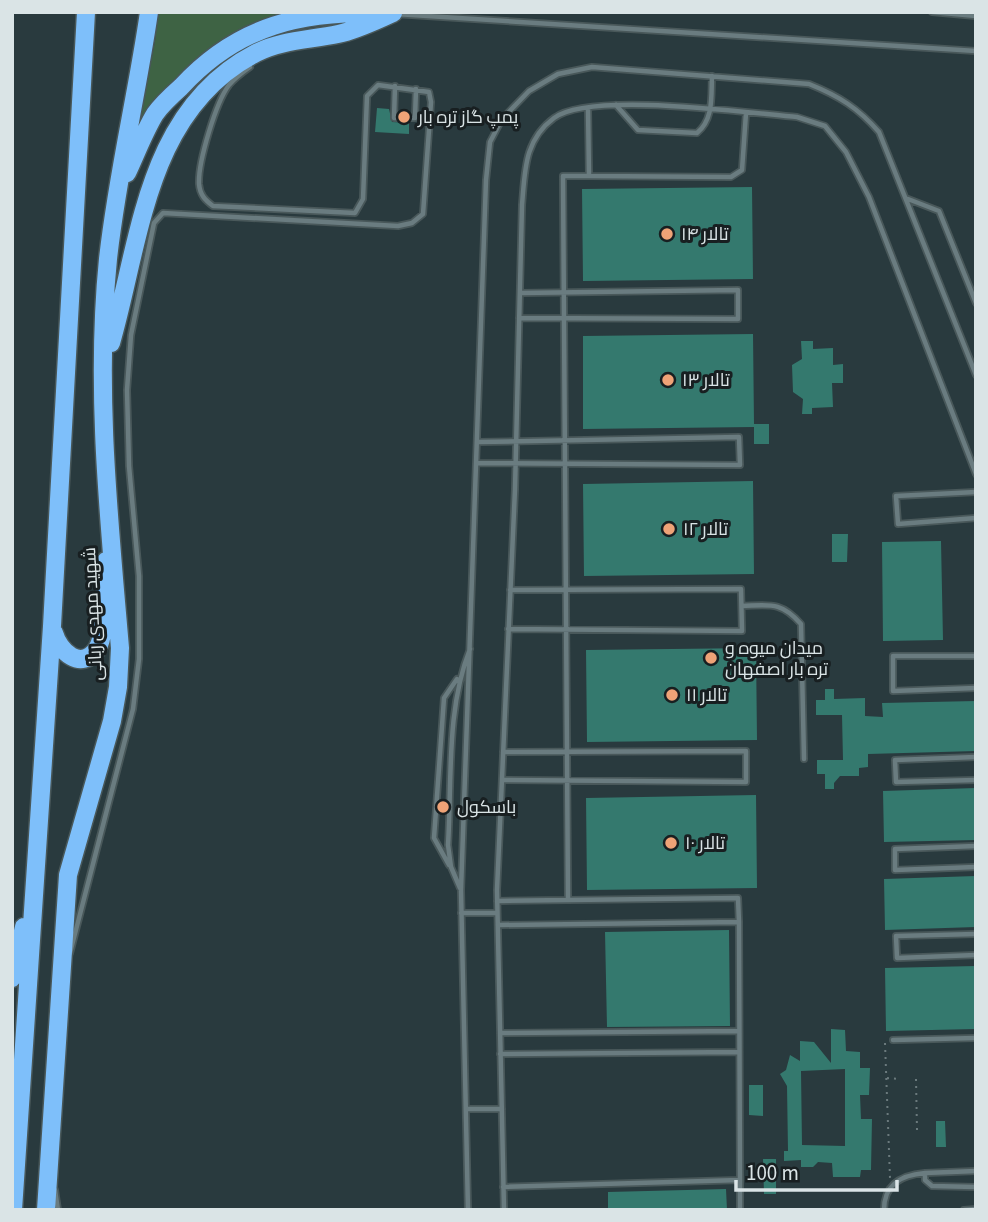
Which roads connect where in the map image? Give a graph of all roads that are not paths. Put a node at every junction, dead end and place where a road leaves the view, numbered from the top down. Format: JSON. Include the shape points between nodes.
{"nodes":[{"id":1,"x":86,"y":12,"type":"edge"},
{"id":2,"x":149,"y":12,"type":"edge"},
{"id":3,"x":932,"y":12,"type":"edge"},
{"id":4,"x":393,"y":13,"type":"edge"},
{"id":5,"x":976,"y":16,"type":"edge"},
{"id":6,"x":311,"y":38,"type":"junction"},
{"id":7,"x":976,"y":51,"type":"edge"},
{"id":8,"x":275,"y":53,"type":"dead end"},
{"id":9,"x":254,"y":64,"type":"dead end"},
{"id":10,"x":712,"y":76,"type":"junction"},
{"id":11,"x":395,"y":86,"type":"junction"},
{"id":12,"x":416,"y":89,"type":"junction"},
{"id":13,"x":616,"y":105,"type":"junction"},
{"id":14,"x":588,"y":108,"type":"junction"},
{"id":15,"x":710,"y":110,"type":"junction"},
{"id":16,"x":746,"y":113,"type":"junction"},
{"id":17,"x":589,"y":176,"type":"junction"},
{"id":18,"x":121,"y":185,"type":"junction"},
{"id":19,"x":907,"y":199,"type":"junction"},
{"id":20,"x":520,"y":293,"type":"junction"},
{"id":21,"x":564,"y":293,"type":"junction"},
{"id":22,"x":976,"y":303,"type":"edge"},
{"id":23,"x":519,"y":318,"type":"junction"},
{"id":24,"x":564,"y":318,"type":"junction"},
{"id":25,"x":102,"y":373,"type":"junction"},
{"id":26,"x":976,"y":375,"type":"edge"},
{"id":27,"x":565,"y":441,"type":"junction"},
{"id":28,"x":478,"y":442,"type":"junction"},
{"id":29,"x":516,"y":442,"type":"junction"},
{"id":30,"x":477,"y":463,"type":"junction"},
{"id":31,"x":515,"y":464,"type":"junction"},
{"id":32,"x":565,"y":464,"type":"junction"},
{"id":33,"x":976,"y":474,"type":"edge"},
{"id":34,"x":976,"y":492,"type":"edge"},
{"id":35,"x":976,"y":518,"type":"edge"},
{"id":36,"x":110,"y":532,"type":"junction"},
{"id":37,"x":510,"y":590,"type":"junction"},
{"id":38,"x":566,"y":590,"type":"junction"},
{"id":39,"x":742,"y":606,"type":"junction"},
{"id":40,"x":52,"y":626,"type":"junction"},
{"id":41,"x":508,"y":629,"type":"junction"},
{"id":42,"x":566,"y":629,"type":"junction"},
{"id":43,"x":471,"y":645,"type":"junction"},
{"id":44,"x":976,"y":656,"type":"edge"},
{"id":45,"x":460,"y":675,"type":"junction"},
{"id":46,"x":976,"y":688,"type":"edge"},
{"id":47,"x":503,"y":752,"type":"junction"},
{"id":48,"x":567,"y":752,"type":"junction"},
{"id":49,"x":976,"y":757,"type":"edge"},
{"id":50,"x":804,"y":759,"type":"dead end"},
{"id":51,"x":502,"y":779,"type":"junction"},
{"id":52,"x":567,"y":780,"type":"junction"},
{"id":53,"x":976,"y":780,"type":"edge"},
{"id":54,"x":976,"y":846,"type":"edge"},
{"id":55,"x":451,"y":867,"type":"junction"},
{"id":56,"x":976,"y":867,"type":"edge"},
{"id":57,"x":34,"y":883,"type":"junction"},
{"id":58,"x":461,"y":890,"type":"junction"},
{"id":59,"x":568,"y":900,"type":"junction"},
{"id":60,"x":497,"y":901,"type":"junction"},
{"id":61,"x":461,"y":913,"type":"junction"},
{"id":62,"x":497,"y":913,"type":"junction"},
{"id":63,"x":739,"y":922,"type":"junction"},
{"id":64,"x":498,"y":925,"type":"junction"},
{"id":65,"x":976,"y":934,"type":"edge"},
{"id":66,"x":976,"y":954,"type":"edge"},
{"id":67,"x":12,"y":978,"type":"edge"},
{"id":68,"x":60,"y":978,"type":"junction"},
{"id":69,"x":739,"y":1031,"type":"junction"},
{"id":70,"x":500,"y":1033,"type":"junction"},
{"id":71,"x":976,"y":1038,"type":"edge"},
{"id":72,"x":893,"y":1040,"type":"road end"},
{"id":73,"x":739,"y":1052,"type":"junction"},
{"id":74,"x":500,"y":1054,"type":"junction"},
{"id":75,"x":502,"y":1109,"type":"junction"},
{"id":76,"x":466,"y":1110,"type":"junction"},
{"id":77,"x":50,"y":1146,"type":"junction"},
{"id":78,"x":976,"y":1171,"type":"edge"},
{"id":79,"x":925,"y":1172,"type":"junction"},
{"id":80,"x":740,"y":1181,"type":"junction"},
{"id":81,"x":503,"y":1187,"type":"junction"},
{"id":82,"x":976,"y":1187,"type":"edge"},
{"id":83,"x":976,"y":1209,"type":"edge"},
{"id":84,"x":13,"y":1210,"type":"edge"},
{"id":85,"x":46,"y":1210,"type":"edge"},
{"id":86,"x":58,"y":1210,"type":"edge"},
{"id":87,"x":468,"y":1210,"type":"edge"},
{"id":88,"x":504,"y":1210,"type":"edge"},
{"id":89,"x":740,"y":1210,"type":"edge"},
{"id":90,"x":884,"y":1210,"type":"edge"},
{"id":91,"x":964,"y":1210,"type":"edge"}],
"edges":[{"from":1,"to":40,"type":"highway","name":"شهید مهدی ربانی"},
{"from":2,"to":18,"type":"highway","name":"شهید مهدی ربانی"},
{"from":3,"to":5,"type":"lane"},
{"from":4,"to":6,"type":"highway","via":[[360,28]]},
{"from":4,"to":7,"type":"lane"},
{"from":4,"to":18,"type":"highway","via":[[287,20],[243,35],[194,72],[156,114]]},
{"from":6,"to":8,"type":"lane"},
{"from":6,"to":25,"type":"highway","via":[[256,53],[223,75],[187,114],[158,161]]},
{"from":9,"to":11,"type":"lane","via":[[229,84],[212,127],[199,184],[203,198],[213,206],[355,213],[363,199],[367,96],[378,85]]},
{"from":10,"to":15,"type":"lane"},
{"from":10,"to":19,"type":"lane","via":[[809,84],[840,96],[879,132]]},
{"from":10,"to":28,"type":"lane","via":[[592,67],[558,74],[529,91],[502,119],[490,142],[486,180]]},
{"from":11,"to":12,"type":"lane"},
{"from":11,"to":12,"type":"lane","via":[[394,118],[415,118]]},
{"from":12,"to":68,"type":"lane","via":[[429,92],[431,102],[424,214],[412,223],[340,224],[178,211],[163,212],[154,223],[131,335],[127,390],[139,576],[139,659],[133,709],[76,938]]},
{"from":13,"to":14,"type":"lane"},
{"from":13,"to":15,"type":"lane"},
{"from":13,"to":15,"type":"lane","via":[[638,130],[650,131],[697,133],[706,126]]},
{"from":14,"to":17,"type":"lane"},
{"from":14,"to":20,"type":"lane","via":[[555,117],[525,158]]},
{"from":15,"to":16,"type":"lane"},
{"from":16,"to":17,"type":"lane","via":[[742,170],[731,177]]},
{"from":16,"to":33,"type":"lane","via":[[797,117],[825,126],[846,152],[869,197]]},
{"from":17,"to":21,"type":"lane","via":[[563,176]]},
{"from":18,"to":25,"type":"highway","name":"شهید مهدی ربانی","via":[[108,259]]},
{"from":19,"to":22,"type":"lane","via":[[939,211]]},
{"from":19,"to":26,"type":"lane"},
{"from":20,"to":21,"type":"lane"},
{"from":20,"to":23,"type":"lane"},
{"from":21,"to":24,"type":"lane"},
{"from":21,"to":24,"type":"lane","via":[[738,290],[738,319]]},
{"from":23,"to":24,"type":"lane"},
{"from":23,"to":29,"type":"lane"},
{"from":24,"to":27,"type":"lane"},
{"from":25,"to":36,"type":"highway","name":"شهید مهدی ربانی"},
{"from":27,"to":29,"type":"lane"},
{"from":27,"to":32,"type":"lane"},
{"from":27,"to":32,"type":"lane","via":[[739,437],[740,465]]},
{"from":28,"to":29,"type":"lane"},
{"from":28,"to":30,"type":"lane"},
{"from":29,"to":31,"type":"lane"},
{"from":30,"to":31,"type":"lane"},
{"from":30,"to":43,"type":"lane"},
{"from":31,"to":32,"type":"lane"},
{"from":31,"to":37,"type":"lane"},
{"from":32,"to":38,"type":"lane"},
{"from":34,"to":35,"type":"lane","via":[[895,496],[898,524]]},
{"from":36,"to":40,"type":"highway","via":[[97,649],[86,658],[74,659],[64,653]]},
{"from":36,"to":68,"type":"highway","name":"شهید مهدی ربانی","via":[[120,648],[118,687],[68,875]]},
{"from":37,"to":38,"type":"lane"},
{"from":37,"to":41,"type":"lane"},
{"from":38,"to":39,"type":"lane","via":[[741,589]]},
{"from":38,"to":42,"type":"lane"},
{"from":39,"to":42,"type":"lane","via":[[742,631]]},
{"from":39,"to":50,"type":"lane","via":[[778,605],[801,624]]},
{"from":40,"to":57,"type":"highway","name":"شهید مهدی ربانی"},
{"from":41,"to":42,"type":"lane"},
{"from":41,"to":47,"type":"lane"},
{"from":42,"to":48,"type":"lane"},
{"from":43,"to":45,"type":"lane"},
{"from":43,"to":58,"type":"lane"},
{"from":44,"to":46,"type":"lane","via":[[893,656],[893,691]]},
{"from":45,"to":55,"type":"lane","via":[[448,845]]},
{"from":45,"to":55,"type":"lane","via":[[444,698],[434,838]]},
{"from":47,"to":48,"type":"lane"},
{"from":47,"to":51,"type":"lane"},
{"from":48,"to":52,"type":"lane"},
{"from":48,"to":52,"type":"lane","via":[[746,751],[746,782]]},
{"from":49,"to":53,"type":"lane","via":[[895,760],[895,782]]},
{"from":51,"to":52,"type":"lane"},
{"from":51,"to":60,"type":"lane"},
{"from":52,"to":59,"type":"lane"},
{"from":54,"to":56,"type":"lane","via":[[895,849],[895,870]]},
{"from":55,"to":58,"type":"lane"},
{"from":57,"to":67,"type":"highway"},
{"from":57,"to":84,"type":"highway","name":"شهید مهدی ربانی"},
{"from":58,"to":61,"type":"lane"},
{"from":59,"to":60,"type":"lane"},
{"from":59,"to":63,"type":"lane","via":[[738,898]]},
{"from":60,"to":62,"type":"lane"},
{"from":61,"to":62,"type":"lane"},
{"from":61,"to":76,"type":"lane"},
{"from":62,"to":64,"type":"lane"},
{"from":63,"to":64,"type":"lane"},
{"from":63,"to":69,"type":"lane"},
{"from":64,"to":70,"type":"lane"},
{"from":65,"to":66,"type":"lane","via":[[896,936],[897,958]]},
{"from":68,"to":77,"type":"highway","name":"شهید مهدی ربانی"},
{"from":69,"to":70,"type":"lane"},
{"from":69,"to":73,"type":"lane"},
{"from":70,"to":74,"type":"lane"},
{"from":71,"to":72,"type":"lane"},
{"from":73,"to":74,"type":"lane"},
{"from":73,"to":80,"type":"lane"},
{"from":74,"to":75,"type":"lane"},
{"from":75,"to":76,"type":"lane"},
{"from":75,"to":81,"type":"lane"},
{"from":76,"to":87,"type":"lane"},
{"from":77,"to":85,"type":"highway","name":"شهید مهدی ربانی"},
{"from":77,"to":86,"type":"lane"},
{"from":78,"to":79,"type":"lane"},
{"from":79,"to":82,"type":"lane","via":[[925,1180],[932,1186]]},
{"from":79,"to":90,"type":"lane","via":[[905,1174],[891,1186]]},
{"from":80,"to":81,"type":"lane"},
{"from":80,"to":89,"type":"lane"},
{"from":81,"to":88,"type":"lane"},
{"from":83,"to":91,"type":"lane"}]}
